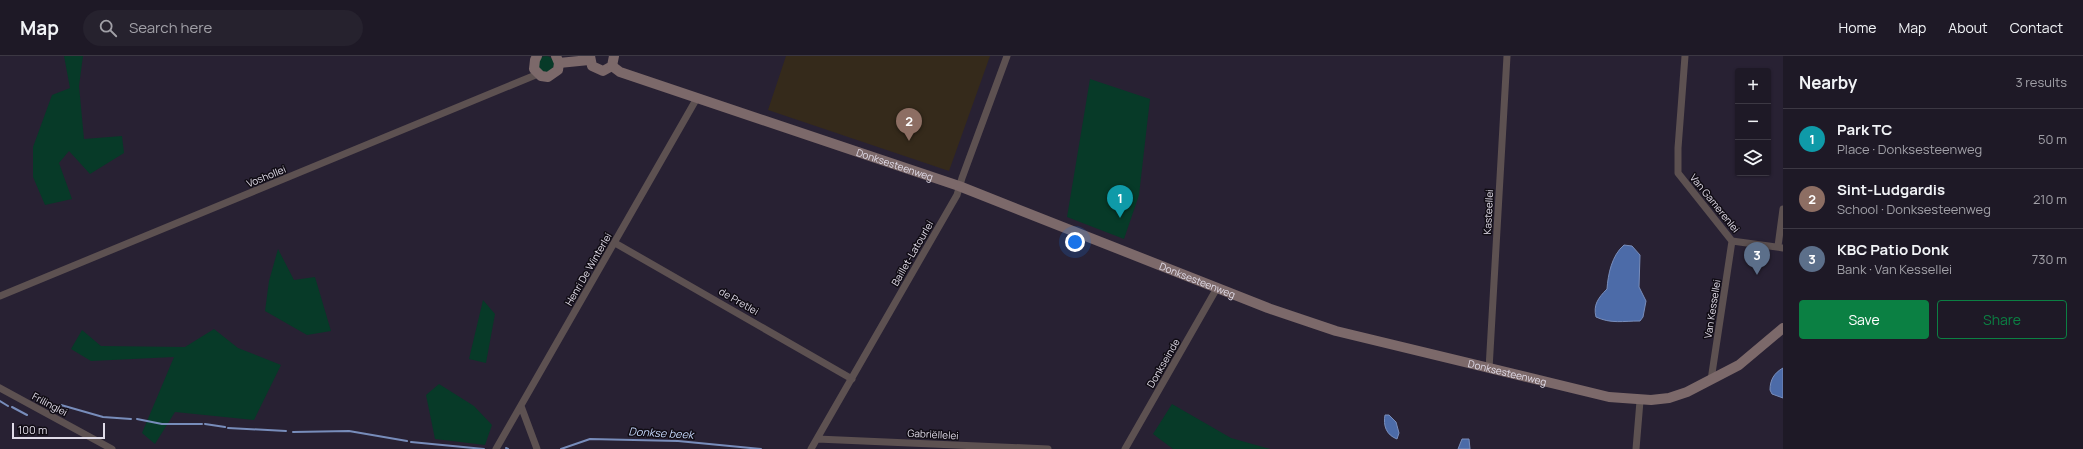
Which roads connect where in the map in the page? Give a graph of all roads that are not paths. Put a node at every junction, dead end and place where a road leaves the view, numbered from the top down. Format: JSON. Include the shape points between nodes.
{"nodes":[{"id":1,"x":537,"y":56,"type":"edge"},
{"id":2,"x":614,"y":56,"type":"edge"},
{"id":3,"x":1007,"y":56,"type":"edge"},
{"id":4,"x":1507,"y":56,"type":"edge"},
{"id":5,"x":1685,"y":56,"type":"edge"},
{"id":6,"x":590,"y":58,"type":"edge"},
{"id":7,"x":557,"y":60,"type":"edge"},
{"id":8,"x":612,"y":66,"type":"junction"},
{"id":9,"x":538,"y":74,"type":"junction"},
{"id":10,"x":697,"y":98,"type":"junction"},
{"id":11,"x":959,"y":186,"type":"junction"},
{"id":12,"x":1783,"y":209,"type":"edge"},
{"id":13,"x":1732,"y":241,"type":"junction"},
{"id":14,"x":615,"y":243,"type":"junction"},
{"id":15,"x":1780,"y":247,"type":"edge"},
{"id":16,"x":1217,"y":288,"type":"junction"},
{"id":17,"x":0,"y":296,"type":"edge"},
{"id":18,"x":1783,"y":328,"type":"edge"},
{"id":19,"x":1489,"y":369,"type":"junction"},
{"id":20,"x":852,"y":379,"type":"junction"},
{"id":21,"x":1710,"y":380,"type":"junction"},
{"id":22,"x":0,"y":388,"type":"edge"},
{"id":23,"x":1640,"y":401,"type":"junction"},
{"id":24,"x":521,"y":406,"type":"junction"},
{"id":25,"x":817,"y":439,"type":"junction"},
{"id":26,"x":112,"y":449,"type":"edge"},
{"id":27,"x":496,"y":449,"type":"edge"},
{"id":28,"x":537,"y":449,"type":"edge"},
{"id":29,"x":811,"y":449,"type":"edge"},
{"id":30,"x":1048,"y":449,"type":"edge"},
{"id":31,"x":1125,"y":449,"type":"edge"},
{"id":32,"x":1636,"y":449,"type":"edge"}],
"edges":[{"from":1,"to":9,"type":"street","via":[[534,66]]},
{"from":2,"to":8,"type":"street"},
{"from":3,"to":11,"type":"street","name":"Baillet-Latourlei"},
{"from":4,"to":19,"type":"street","name":"Kasteellei"},
{"from":5,"to":13,"type":"street","name":"Van Gamerenlei","via":[[1678,174]]},
{"from":6,"to":7,"type":"street"},
{"from":6,"to":8,"type":"street","via":[[594,68],[600,71]]},
{"from":7,"to":9,"type":"street","via":[[556,73],[550,76]]},
{"from":8,"to":10,"type":"street","name":"Donksesteenweg","via":[[619,71]]},
{"from":9,"to":17,"type":"street","name":"Voshollei"},
{"from":10,"to":11,"type":"street","name":"Donksesteenweg"},
{"from":10,"to":14,"type":"street","name":"Henri De Winterlei"},
{"from":11,"to":16,"type":"street","name":"Donksesteenweg"},
{"from":11,"to":20,"type":"street","name":"Baillet-Latourlei","via":[[957,195]]},
{"from":12,"to":15,"type":"street"},
{"from":13,"to":15,"type":"street","name":"Van Gamerenlei"},
{"from":13,"to":21,"type":"street","name":"Van Kessellei"},
{"from":14,"to":20,"type":"street","name":"de Pretlei"},
{"from":14,"to":24,"type":"street","name":"Henri De Winterlei"},
{"from":16,"to":19,"type":"street","name":"Donksesteenweg","via":[[1336,331]]},
{"from":16,"to":31,"type":"street","name":"Donkseinde"},
{"from":18,"to":21,"type":"street","name":"Donksesteenweg","via":[[1739,365]]},
{"from":19,"to":23,"type":"street","name":"Donksesteenweg","via":[[1609,397]]},
{"from":20,"to":25,"type":"street","name":"Baillet-Latourlei"},
{"from":21,"to":23,"type":"street","name":"Donksesteenweg","via":[[1669,398]]},
{"from":22,"to":26,"type":"street","name":"Frilinglei"},
{"from":23,"to":32,"type":"street"},
{"from":24,"to":27,"type":"street","name":"Henri De Winterlei"},
{"from":24,"to":28,"type":"street"},
{"from":25,"to":29,"type":"street","name":"Baillet-Latourlei"},
{"from":25,"to":30,"type":"street","name":"Gabriëllelei"}]}
